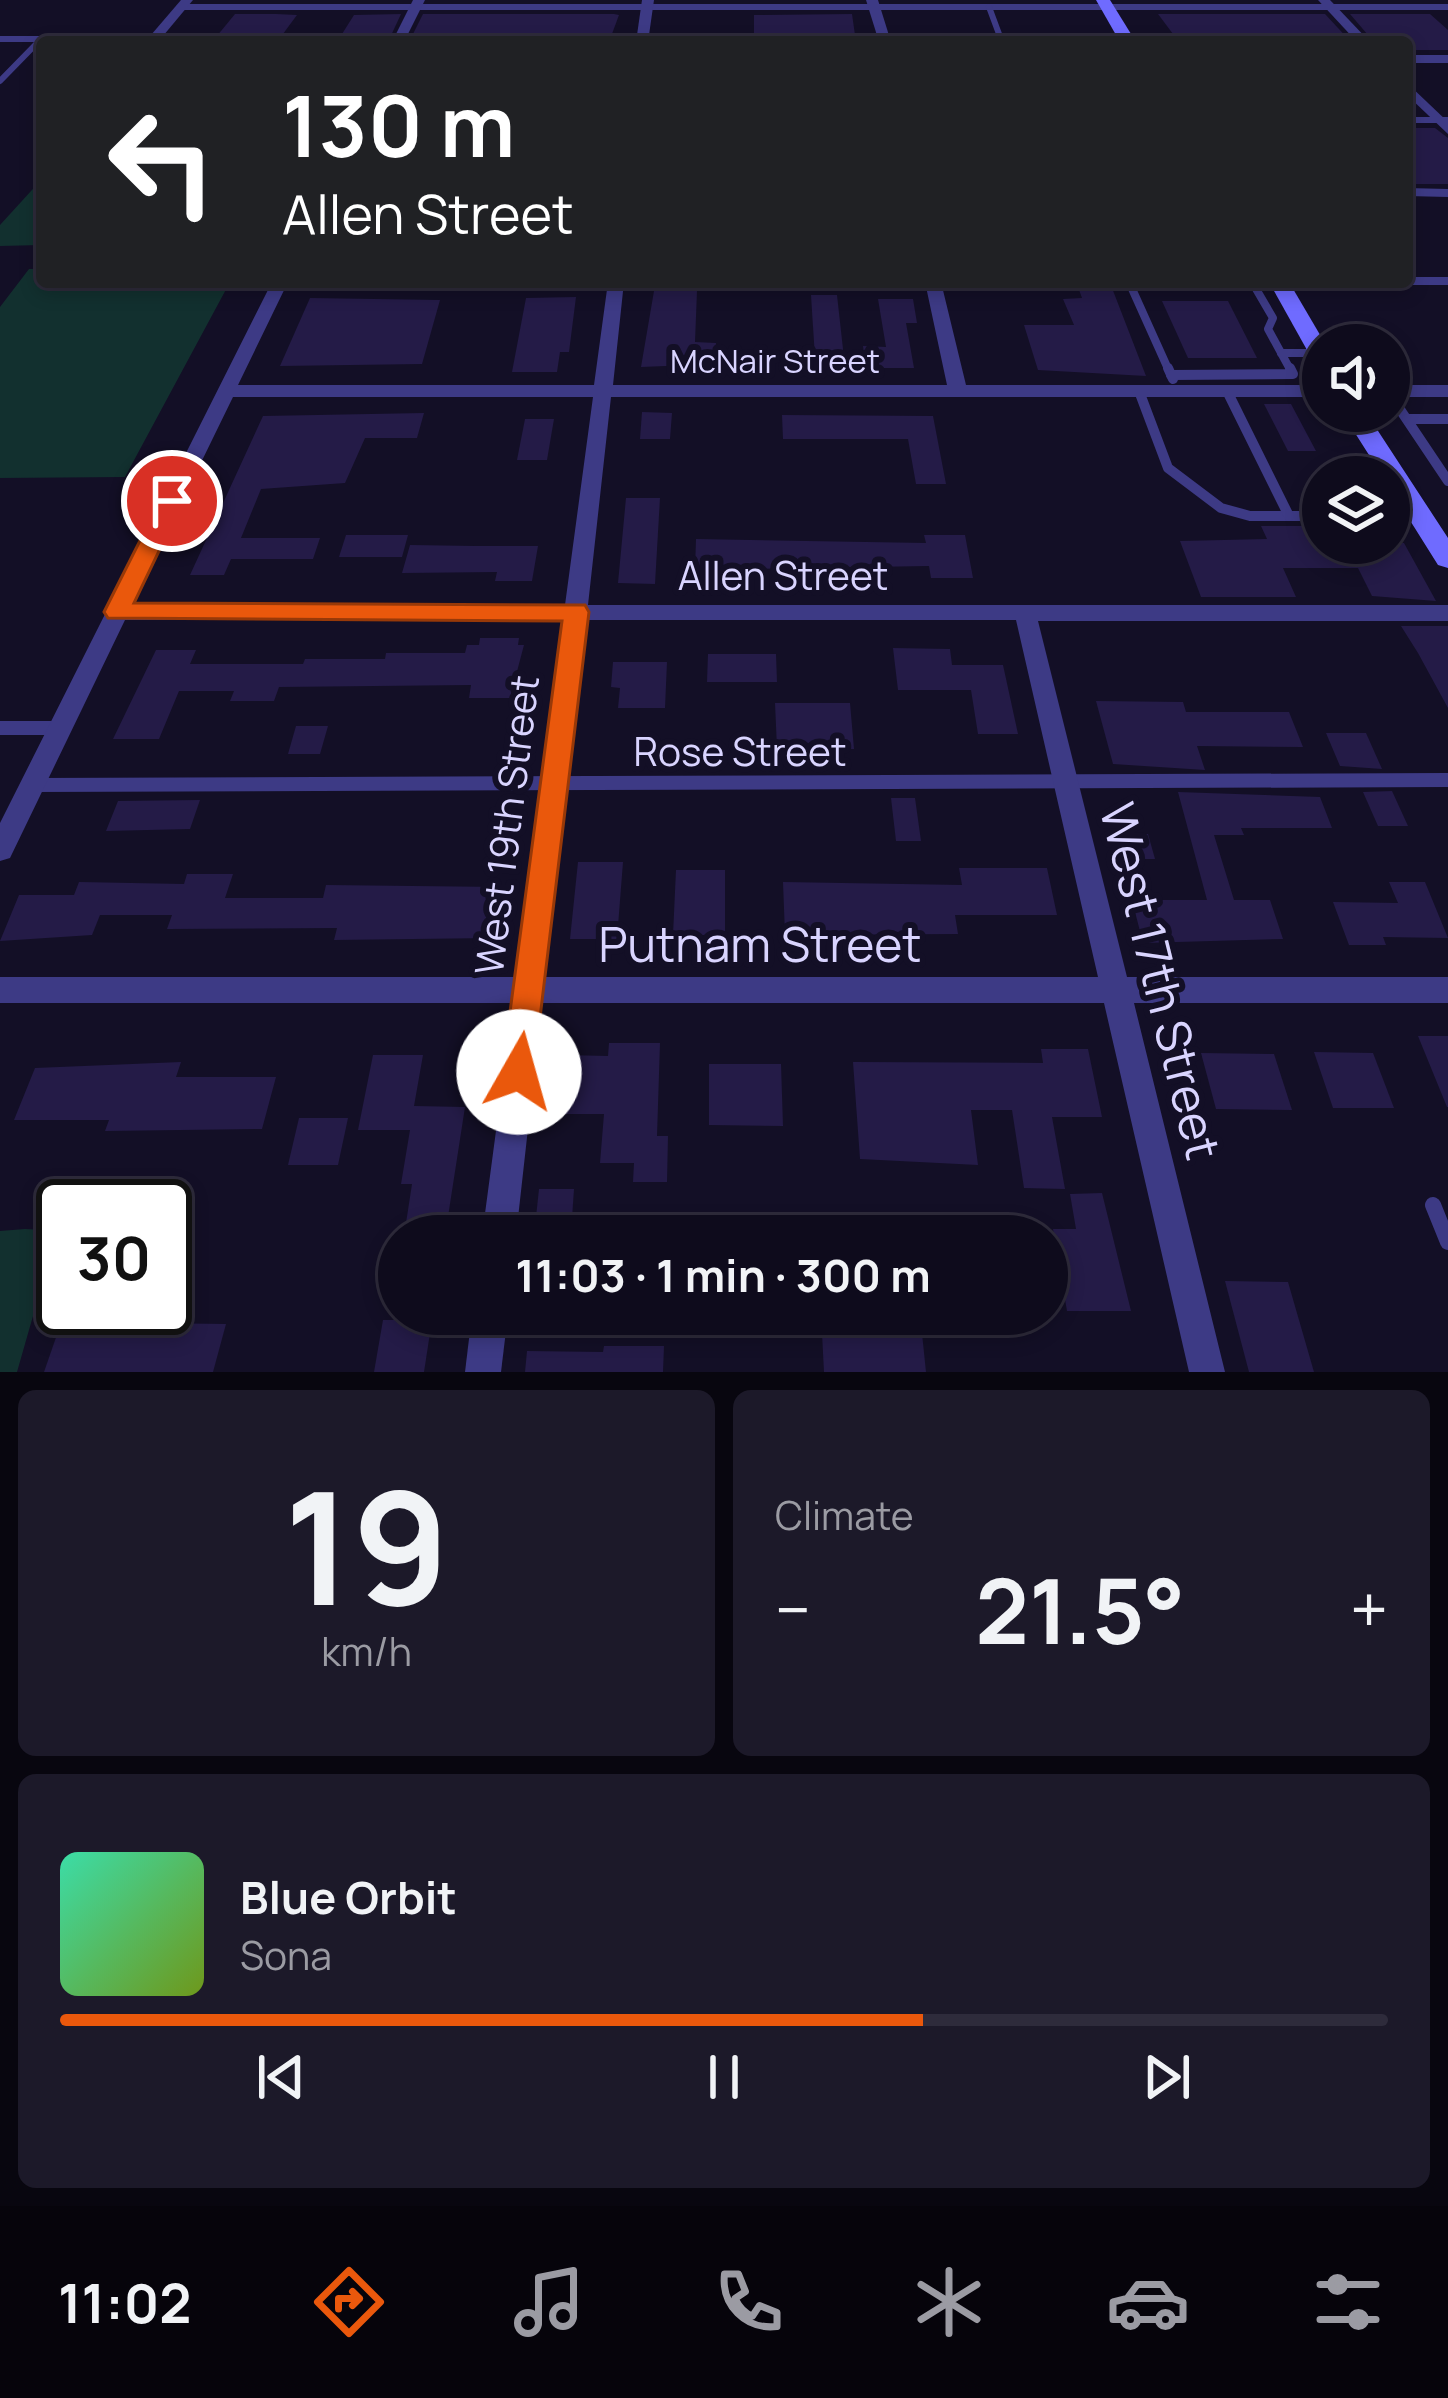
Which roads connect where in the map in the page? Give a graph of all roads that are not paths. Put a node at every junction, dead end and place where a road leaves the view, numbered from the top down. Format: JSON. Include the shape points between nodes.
{"nodes":[{"id":1,"x":184,"y":3,"type":"edge"},
{"id":2,"x":417,"y":3,"type":"edge"},
{"id":3,"x":1028,"y":3,"type":"edge"},
{"id":4,"x":1105,"y":3,"type":"edge"},
{"id":5,"x":1328,"y":3,"type":"edge"},
{"id":6,"x":648,"y":4,"type":"edge"},
{"id":7,"x":874,"y":4,"type":"edge"},
{"id":8,"x":989,"y":7,"type":"junction"},
{"id":9,"x":1448,"y":7,"type":"edge"},
{"id":10,"x":156,"y":36,"type":"edge"},
{"id":11,"x":401,"y":36,"type":"edge"},
{"id":12,"x":643,"y":36,"type":"edge"},
{"id":13,"x":882,"y":36,"type":"edge"},
{"id":14,"x":1001,"y":36,"type":"edge"},
{"id":15,"x":1124,"y":36,"type":"edge"},
{"id":16,"x":1358,"y":36,"type":"edge"},
{"id":17,"x":0,"y":39,"type":"edge"},
{"id":18,"x":36,"y":39,"type":"edge"},
{"id":19,"x":36,"y":43,"type":"edge"},
{"id":20,"x":1413,"y":59,"type":"edge"},
{"id":21,"x":1448,"y":59,"type":"edge"},
{"id":22,"x":0,"y":81,"type":"edge"},
{"id":23,"x":1413,"y":93,"type":"edge"},
{"id":24,"x":1413,"y":121,"type":"edge"},
{"id":25,"x":1445,"y":124,"type":"edge"},
{"id":26,"x":1413,"y":192,"type":"edge"},
{"id":27,"x":1448,"y":193,"type":"edge"},
{"id":28,"x":1413,"y":281,"type":"edge"},
{"id":29,"x":1448,"y":281,"type":"edge"},
{"id":30,"x":277,"y":288,"type":"edge"},
{"id":31,"x":615,"y":288,"type":"edge"},
{"id":32,"x":934,"y":288,"type":"edge"},
{"id":33,"x":1132,"y":288,"type":"edge"},
{"id":34,"x":1255,"y":288,"type":"edge"},
{"id":35,"x":1282,"y":288,"type":"edge"},
{"id":36,"x":1297,"y":314,"type":"junction"},
{"id":37,"x":1270,"y":315,"type":"junction"},
{"id":38,"x":1303,"y":324,"type":"edge"},
{"id":39,"x":1281,"y":353,"type":"junction"},
{"id":40,"x":1302,"y":355,"type":"edge"},
{"id":41,"x":1175,"y":383,"type":"junction"},
{"id":42,"x":1273,"y":383,"type":"junction"},
{"id":43,"x":1302,"y":388,"type":"edge"},
{"id":44,"x":226,"y":391,"type":"junction"},
{"id":45,"x":603,"y":391,"type":"junction"},
{"id":46,"x":958,"y":391,"type":"junction"},
{"id":47,"x":1139,"y":391,"type":"junction"},
{"id":48,"x":1226,"y":391,"type":"junction"},
{"id":49,"x":1448,"y":391,"type":"edge"},
{"id":50,"x":1410,"y":392,"type":"edge"},
{"id":51,"x":1410,"y":419,"type":"edge"},
{"id":52,"x":1448,"y":419,"type":"edge"},
{"id":53,"x":1410,"y":424,"type":"edge"},
{"id":54,"x":1366,"y":432,"type":"edge"},
{"id":55,"x":1448,"y":481,"type":"edge"},
{"id":56,"x":1289,"y":516,"type":"junction"},
{"id":57,"x":1302,"y":516,"type":"edge"},
{"id":58,"x":1410,"y":516,"type":"edge"},
{"id":59,"x":1418,"y":516,"type":"junction"},
{"id":60,"x":1448,"y":559,"type":"edge"},
{"id":61,"x":117,"y":612,"type":"junction"},
{"id":62,"x":576,"y":612,"type":"junction"},
{"id":63,"x":1024,"y":612,"type":"junction"},
{"id":64,"x":1448,"y":613,"type":"edge"},
{"id":65,"x":0,"y":728,"type":"edge"},
{"id":66,"x":60,"y":728,"type":"junction"},
{"id":67,"x":1448,"y":781,"type":"edge"},
{"id":68,"x":32,"y":785,"type":"junction"},
{"id":69,"x":554,"y":785,"type":"junction"},
{"id":70,"x":1066,"y":785,"type":"junction"},
{"id":71,"x":0,"y":850,"type":"edge"},
{"id":72,"x":0,"y":990,"type":"edge"},
{"id":73,"x":529,"y":990,"type":"junction"},
{"id":74,"x":1116,"y":990,"type":"junction"},
{"id":75,"x":1448,"y":990,"type":"edge"},
{"id":76,"x":1433,"y":1204,"type":"dead end"},
{"id":77,"x":502,"y":1215,"type":"edge"},
{"id":78,"x":1448,"y":1243,"type":"edge"},
{"id":79,"x":487,"y":1335,"type":"edge"},
{"id":80,"x":483,"y":1372,"type":"edge"},
{"id":81,"x":1208,"y":1372,"type":"edge"}],
"edges":[{"from":1,"to":2,"type":"lane"},
{"from":1,"to":10,"type":"street"},
{"from":2,"to":6,"type":"lane"},
{"from":2,"to":11,"type":"street"},
{"from":3,"to":4,"type":"lane"},
{"from":3,"to":8,"type":"lane"},
{"from":4,"to":5,"type":"lane"},
{"from":4,"to":15,"type":"main road"},
{"from":5,"to":9,"type":"lane"},
{"from":5,"to":16,"type":"street"},
{"from":6,"to":7,"type":"lane"},
{"from":6,"to":12,"type":"street"},
{"from":7,"to":8,"type":"lane"},
{"from":7,"to":13,"type":"street"},
{"from":8,"to":14,"type":"lane"},
{"from":17,"to":18,"type":"lane"},
{"from":19,"to":22,"type":"lane"},
{"from":20,"to":21,"type":"street"},
{"from":23,"to":25,"type":"street"},
{"from":24,"to":25,"type":"lane"},
{"from":26,"to":27,"type":"street"},
{"from":28,"to":29,"type":"lane"},
{"from":30,"to":44,"type":"street"},
{"from":31,"to":45,"type":"street","name":"West 19th Street"},
{"from":32,"to":46,"type":"street"},
{"from":33,"to":41,"type":"lane"},
{"from":34,"to":37,"type":"lane"},
{"from":35,"to":36,"type":"main road"},
{"from":36,"to":37,"type":"lane"},
{"from":36,"to":38,"type":"main road"},
{"from":37,"to":39,"type":"lane"},
{"from":39,"to":40,"type":"lane"},
{"from":39,"to":42,"type":"lane","via":[[1293,374]]},
{"from":41,"to":42,"type":"lane"},
{"from":41,"to":47,"type":"street","name":"McNair Street"},
{"from":41,"to":48,"type":"street","name":"McNair Street"},
{"from":42,"to":43,"type":"street","name":"McNair Street"},
{"from":42,"to":48,"type":"street","name":"McNair Street"},
{"from":44,"to":45,"type":"street","name":"McNair Street"},
{"from":44,"to":61,"type":"street"},
{"from":45,"to":46,"type":"street","name":"McNair Street"},
{"from":45,"to":62,"type":"street","name":"West 19th Street"},
{"from":46,"to":47,"type":"street","name":"McNair Street"},
{"from":47,"to":56,"type":"lane","via":[[1168,468],[1221,508]]},
{"from":48,"to":56,"type":"lane"},
{"from":49,"to":50,"type":"street"},
{"from":51,"to":52,"type":"lane"},
{"from":53,"to":55,"type":"lane"},
{"from":54,"to":59,"type":"main road"},
{"from":56,"to":57,"type":"lane"},
{"from":58,"to":59,"type":"lane"},
{"from":59,"to":60,"type":"main road"},
{"from":61,"to":62,"type":"street","name":"Allen Street"},
{"from":61,"to":66,"type":"street"},
{"from":62,"to":63,"type":"street","name":"Allen Street"},
{"from":62,"to":69,"type":"street","name":"West 19th Street"},
{"from":63,"to":64,"type":"street","name":"Allen Street"},
{"from":63,"to":70,"type":"street","name":"West 17th Street"},
{"from":65,"to":66,"type":"lane"},
{"from":66,"to":68,"type":"street"},
{"from":67,"to":70,"type":"lane","name":"Rose Street"},
{"from":68,"to":69,"type":"lane","name":"Rose Street"},
{"from":68,"to":71,"type":"street"},
{"from":69,"to":70,"type":"lane","name":"Rose Street"},
{"from":69,"to":73,"type":"street","name":"West 19th Street"},
{"from":70,"to":74,"type":"street","name":"West 17th Street"},
{"from":72,"to":73,"type":"street","name":"Putnam Street"},
{"from":73,"to":74,"type":"street","name":"Putnam Street"},
{"from":73,"to":77,"type":"street","name":"West 19th Street"},
{"from":74,"to":75,"type":"street","name":"Putnam Street"},
{"from":74,"to":81,"type":"street","name":"West 17th Street"},
{"from":76,"to":78,"type":"lane"},
{"from":79,"to":80,"type":"street"}]}
